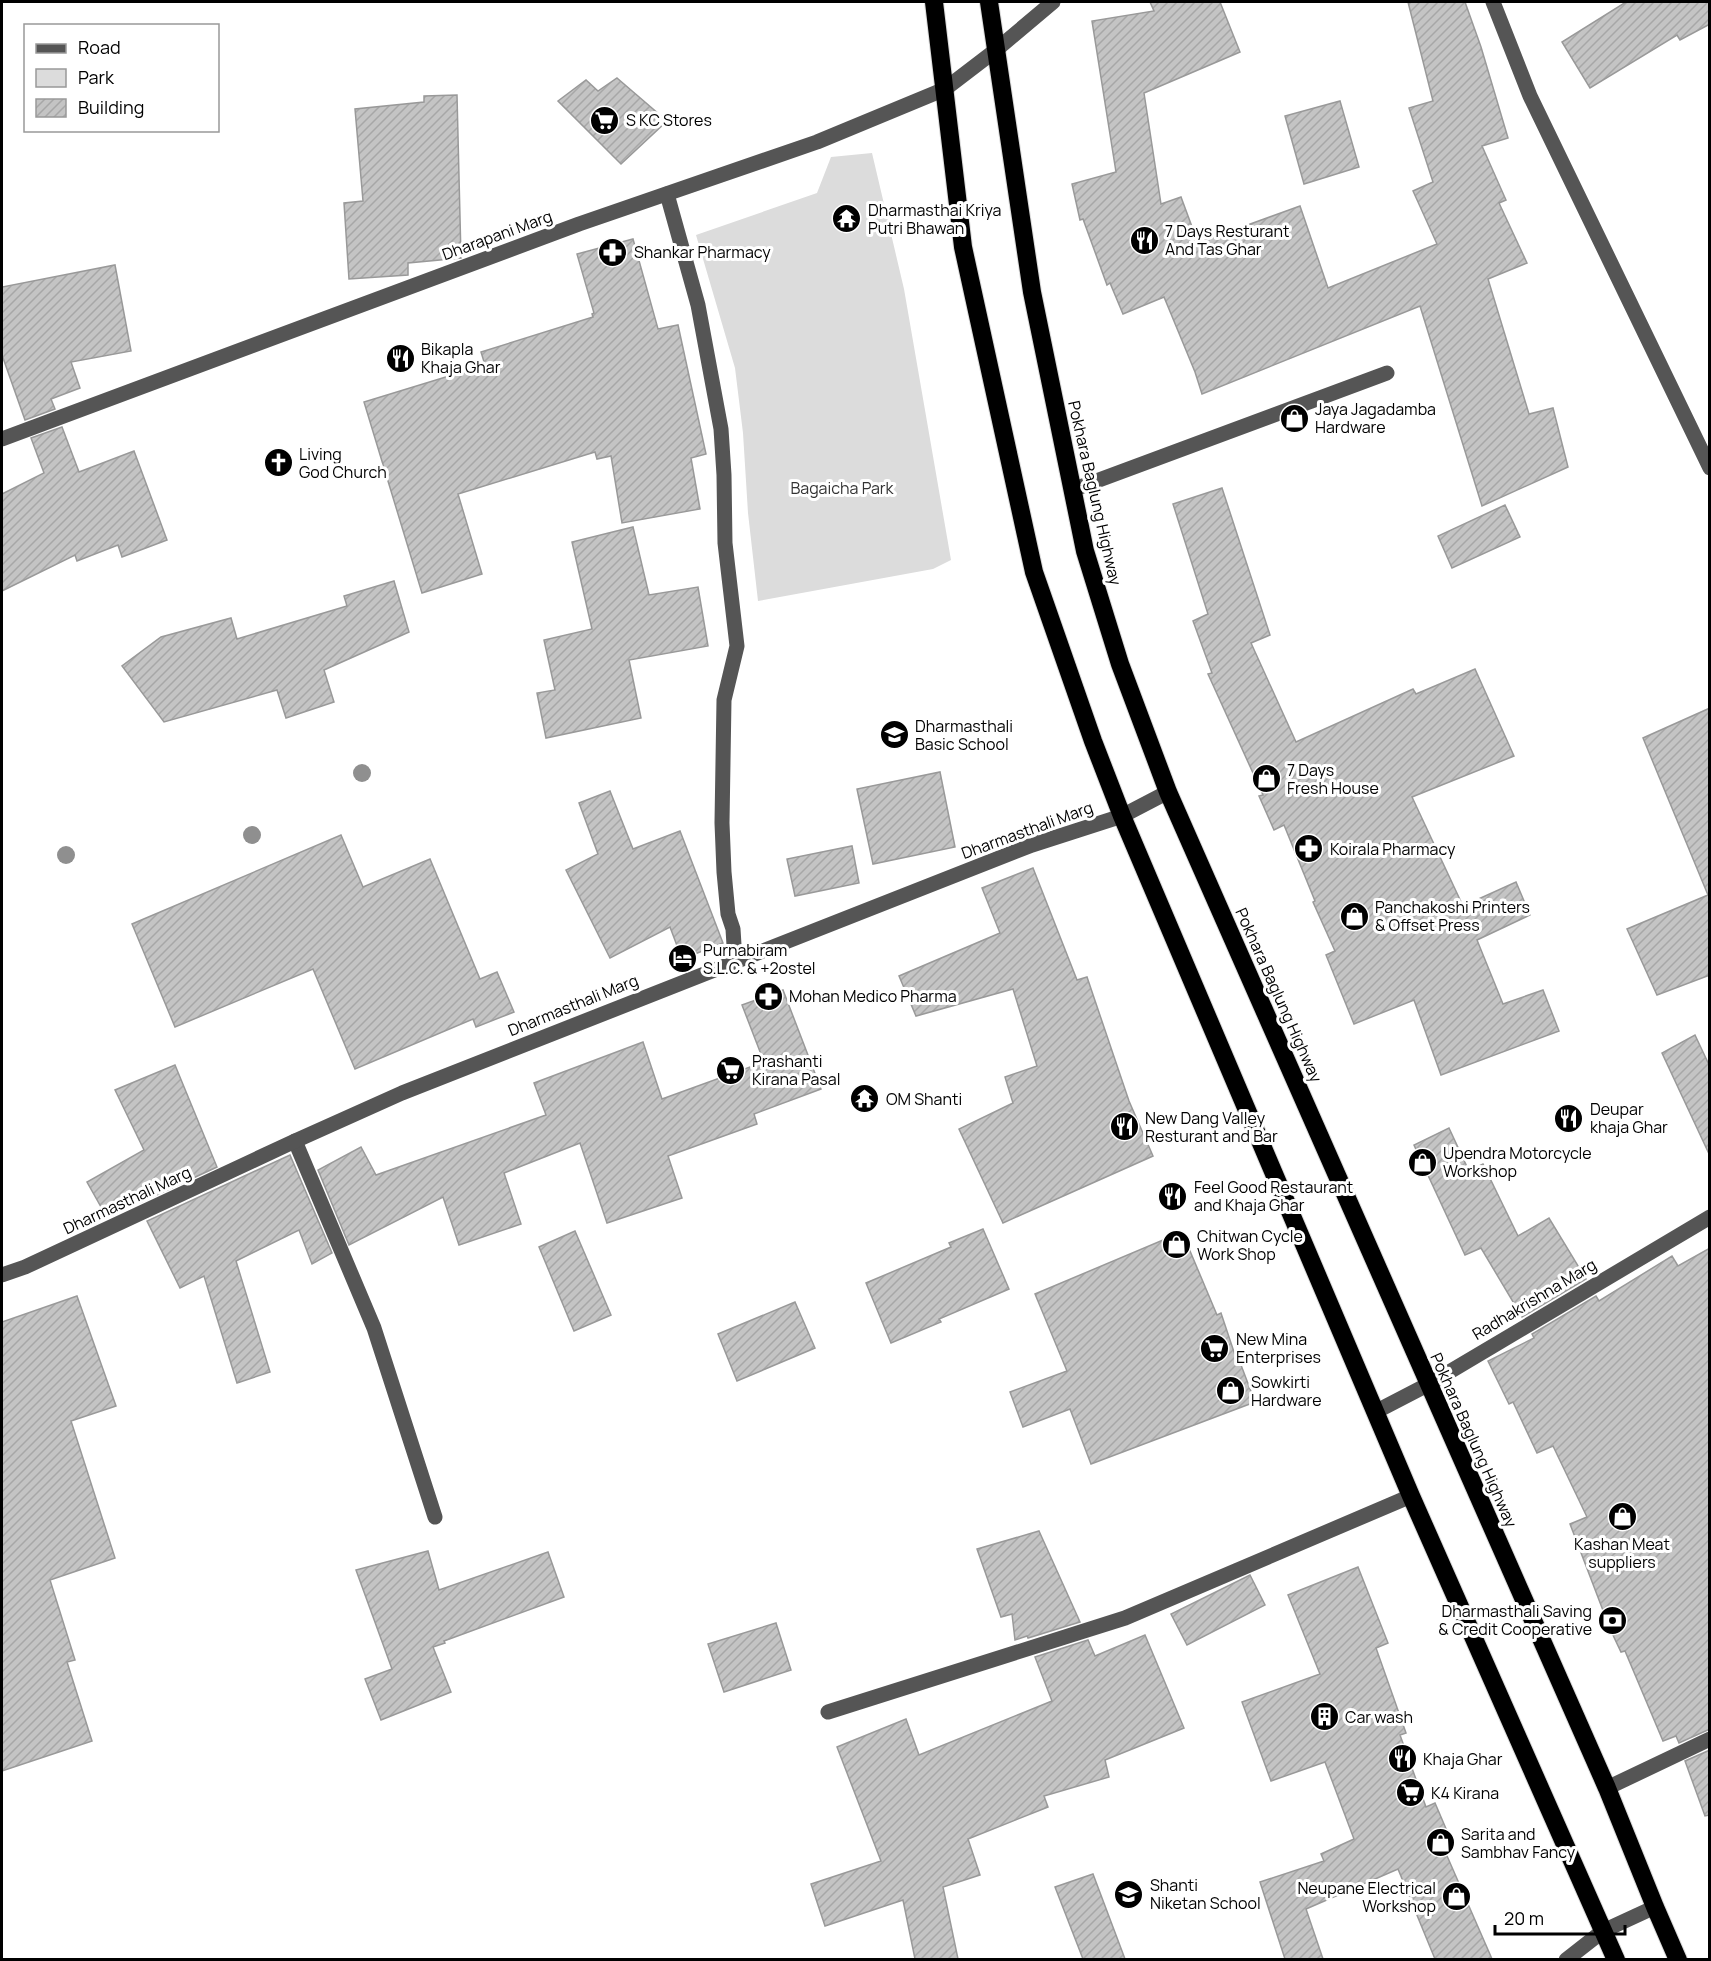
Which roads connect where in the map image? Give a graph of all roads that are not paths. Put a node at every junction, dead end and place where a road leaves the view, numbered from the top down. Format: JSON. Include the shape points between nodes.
{"nodes":[{"id":1,"x":934,"y":2,"type":"edge"},
{"id":2,"x":989,"y":2,"type":"edge"},
{"id":3,"x":1053,"y":2,"type":"edge"},
{"id":4,"x":1493,"y":2,"type":"edge"},
{"id":5,"x":996,"y":50,"type":"junction"},
{"id":6,"x":945,"y":89,"type":"junction"},
{"id":7,"x":667,"y":194,"type":"junction"},
{"id":8,"x":1387,"y":373,"type":"dead end"},
{"id":9,"x":2,"y":440,"type":"edge"},
{"id":10,"x":1710,"y":468,"type":"edge"},
{"id":11,"x":1072,"y":490,"type":"junction"},
{"id":12,"x":1168,"y":792,"type":"junction"},
{"id":13,"x":1122,"y":816,"type":"junction"},
{"id":14,"x":735,"y":961,"type":"junction"},
{"id":15,"x":295,"y":1141,"type":"junction"},
{"id":16,"x":1710,"y":1217,"type":"edge"},
{"id":17,"x":2,"y":1275,"type":"edge"},
{"id":18,"x":1428,"y":1384,"type":"junction"},
{"id":19,"x":1377,"y":1411,"type":"junction"},
{"id":20,"x":1411,"y":1496,"type":"junction"},
{"id":21,"x":435,"y":1516,"type":"dead end"},
{"id":22,"x":828,"y":1712,"type":"dead end"},
{"id":23,"x":1710,"y":1739,"type":"edge"},
{"id":24,"x":1607,"y":1788,"type":"junction"},
{"id":25,"x":1654,"y":1907,"type":"junction"},
{"id":26,"x":1604,"y":1931,"type":"junction"},
{"id":27,"x":1566,"y":1959,"type":"edge"},
{"id":28,"x":1616,"y":1959,"type":"edge"},
{"id":29,"x":1678,"y":1959,"type":"edge"}],
"edges":[{"from":1,"to":6,"type":"highway"},
{"from":2,"to":5,"type":"highway","name":"Pokhara Baglung Highway"},
{"from":3,"to":5,"type":"street","name":"Dharapani Marg"},
{"from":4,"to":10,"type":"street","via":[[1530,96]]},
{"from":5,"to":6,"type":"street","name":"Dharapani Marg"},
{"from":5,"to":11,"type":"highway","name":"Pokhara Baglung Highway","via":[[1032,292]]},
{"from":6,"to":7,"type":"street","name":"Dharapani Marg","via":[[817,142]]},
{"from":6,"to":13,"type":"highway","via":[[963,247],[1034,572]]},
{"from":7,"to":9,"type":"street","name":"Dharapani Marg"},
{"from":7,"to":14,"type":"street","via":[[698,305],[721,429],[725,543],[737,646],[724,700],[722,823]]},
{"from":8,"to":11,"type":"street"},
{"from":11,"to":12,"type":"highway","name":"Pokhara Baglung Highway","via":[[1085,551],[1117,653]]},
{"from":12,"to":13,"type":"street","name":"Dharmasthali Marg"},
{"from":12,"to":18,"type":"highway","name":"Pokhara Baglung Highway"},
{"from":13,"to":14,"type":"street","name":"Dharmasthali Marg","via":[[1032,845]]},
{"from":13,"to":19,"type":"highway"},
{"from":14,"to":15,"type":"street","name":"Dharmasthali Marg","via":[[402,1093]]},
{"from":15,"to":17,"type":"street","name":"Dharmasthali Marg"},
{"from":15,"to":21,"type":"street","via":[[374,1328]]},
{"from":16,"to":18,"type":"street","name":"Radhakrishna Marg"},
{"from":18,"to":19,"type":"street","name":"Radhakrishna Marg"},
{"from":18,"to":24,"type":"highway","name":"Pokhara Baglung Highway"},
{"from":19,"to":20,"type":"highway"},
{"from":20,"to":22,"type":"street","via":[[1125,1618]]},
{"from":20,"to":26,"type":"highway"},
{"from":23,"to":24,"type":"street"},
{"from":24,"to":25,"type":"highway","name":"Pokhara Baglung Highway"},
{"from":25,"to":26,"type":"street"},
{"from":25,"to":29,"type":"highway","name":"Pokhara Baglung Highway"},
{"from":26,"to":27,"type":"street"},
{"from":26,"to":28,"type":"highway"}]}
